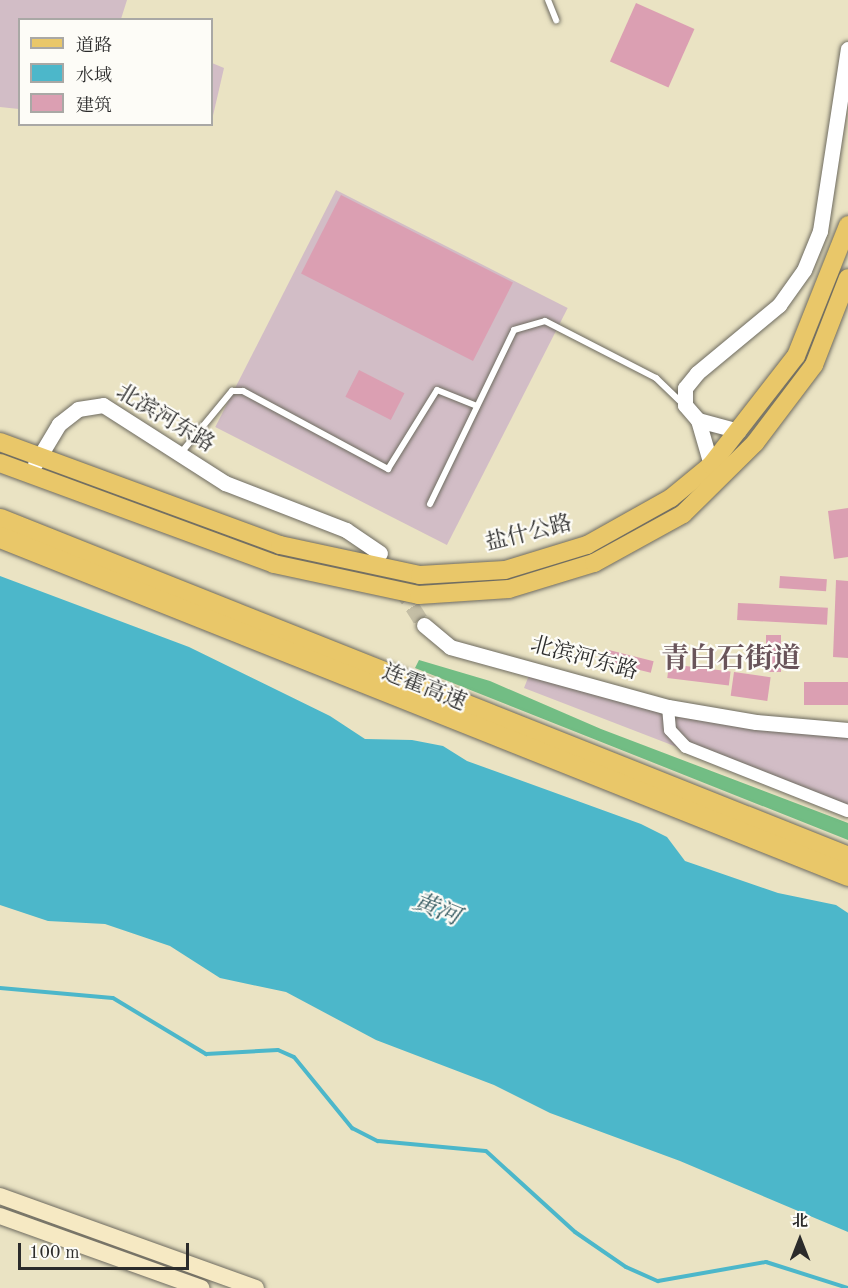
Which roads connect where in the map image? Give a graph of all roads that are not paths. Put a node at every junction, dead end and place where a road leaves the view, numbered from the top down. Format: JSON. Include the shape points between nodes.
{"nodes":[{"id":1,"x":549,"y":0,"type":"edge"},
{"id":2,"x":556,"y":20,"type":"dead end"},
{"id":3,"x":848,"y":49,"type":"edge"},
{"id":4,"x":845,"y":231,"type":"edge"},
{"id":5,"x":848,"y":279,"type":"edge"},
{"id":6,"x":685,"y":405,"type":"junction"},
{"id":7,"x":477,"y":406,"type":"junction"},
{"id":8,"x":698,"y":420,"type":"junction"},
{"id":9,"x":739,"y":431,"type":"junction"},
{"id":10,"x":0,"y":442,"type":"edge"},
{"id":11,"x":180,"y":454,"type":"junction"},
{"id":12,"x":38,"y":457,"type":"junction"},
{"id":13,"x":0,"y":463,"type":"edge"},
{"id":14,"x":711,"y":465,"type":"junction"},
{"id":15,"x":29,"y":475,"type":"junction"},
{"id":16,"x":430,"y":504,"type":"dead end"},
{"id":17,"x":0,"y":519,"type":"edge"},
{"id":18,"x":0,"y":537,"type":"edge"},
{"id":19,"x":380,"y":553,"type":"dead end"},
{"id":20,"x":424,"y":626,"type":"tunnel mouth"},
{"id":21,"x":668,"y":707,"type":"junction"},
{"id":22,"x":848,"y":730,"type":"edge"},
{"id":23,"x":848,"y":811,"type":"edge"},
{"id":24,"x":848,"y":857,"type":"edge"},
{"id":25,"x":848,"y":875,"type":"edge"},
{"id":26,"x":0,"y":1196,"type":"edge"},
{"id":27,"x":0,"y":1216,"type":"edge"},
{"id":28,"x":201,"y":1288,"type":"edge"},
{"id":29,"x":256,"y":1288,"type":"edge"}],
"edges":[{"from":1,"to":2,"type":"lane"},
{"from":3,"to":6,"type":"street","via":[[820,231],[804,270],[779,305],[697,373],[685,388]]},
{"from":4,"to":9,"type":"main road","name":"盐什公路","via":[[796,356]]},
{"from":5,"to":15,"type":"main road","name":"盐什公路","via":[[814,365],[755,443],[683,514],[594,563],[509,589],[419,595],[274,564]]},
{"from":6,"to":7,"type":"lane","via":[[656,378],[545,321],[514,330]]},
{"from":6,"to":8,"type":"street"},
{"from":7,"to":11,"type":"lane","via":[[437,390],[388,469],[243,391],[232,391]]},
{"from":7,"to":16,"type":"lane"},
{"from":8,"to":9,"type":"street"},
{"from":8,"to":14,"type":"street"},
{"from":9,"to":14,"type":"main road","name":"盐什公路"},
{"from":10,"to":12,"type":"main road"},
{"from":11,"to":12,"type":"street","name":"北滨河东路","via":[[103,405],[78,409],[59,424]]},
{"from":11,"to":19,"type":"street","name":"北滨河东路","via":[[225,483],[346,530]]},
{"from":12,"to":14,"type":"main road","name":"盐什公路","via":[[280,545],[420,575],[505,570],[586,545],[671,498]]},
{"from":12,"to":15,"type":"street","name":"北滨河东路"},
{"from":13,"to":15,"type":"main road"},
{"from":17,"to":24,"type":"highway","name":"连霍高速"},
{"from":18,"to":25,"type":"highway","name":"连霍高速"},
{"from":20,"to":21,"type":"street","name":"北滨河东路","via":[[450,647]]},
{"from":21,"to":22,"type":"street","name":"北滨河东路","via":[[756,722]]},
{"from":21,"to":23,"type":"street","via":[[670,730],[686,747]]},
{"from":26,"to":29,"type":"main road"},
{"from":27,"to":28,"type":"main road"}]}
